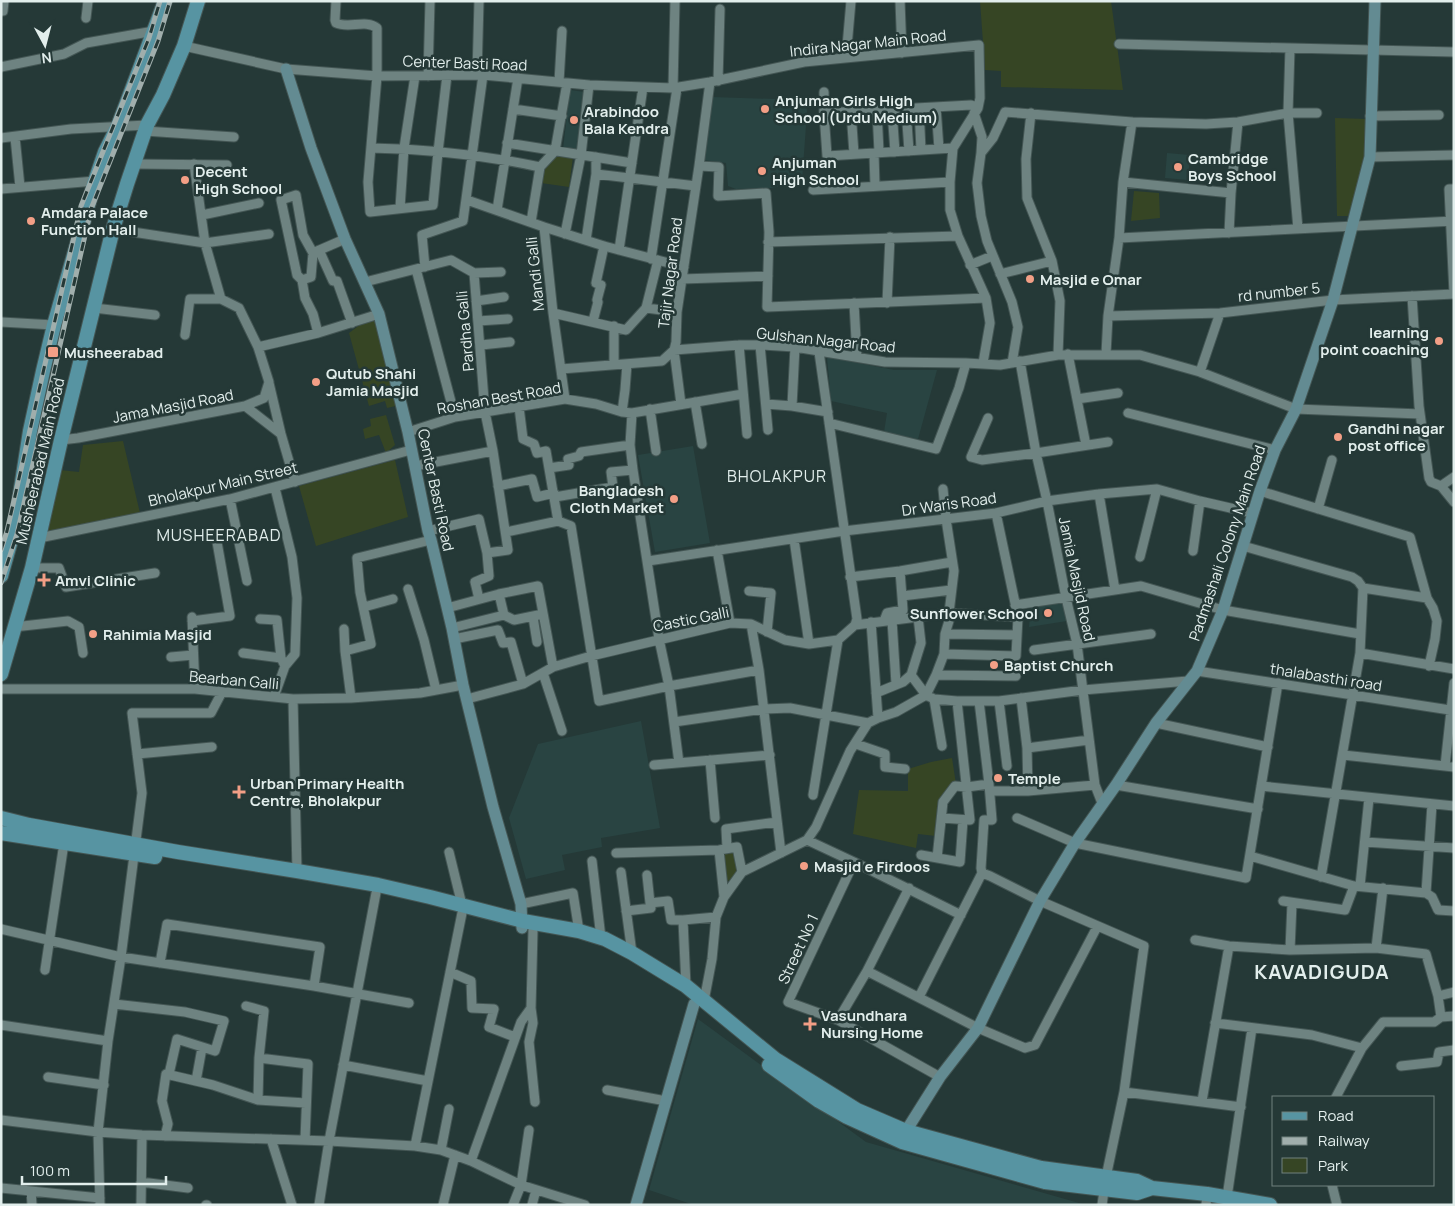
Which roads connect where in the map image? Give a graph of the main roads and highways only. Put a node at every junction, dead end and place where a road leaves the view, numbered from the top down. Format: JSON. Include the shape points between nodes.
{"nodes":[{"id":1,"x":165,"y":1,"type":"edge"},
{"id":2,"x":198,"y":1,"type":"edge"},
{"id":3,"x":2,"y":568,"type":"edge"},
{"id":4,"x":9,"y":632,"type":"edge"},
{"id":5,"x":4,"y":656,"type":"edge"},
{"id":6,"x":1,"y":674,"type":"edge"},
{"id":7,"x":1,"y":818,"type":"edge"},
{"id":8,"x":1,"y":833,"type":"edge"},
{"id":9,"x":135,"y":849,"type":"junction"},
{"id":10,"x":462,"y":909,"type":"junction"},
{"id":11,"x":526,"y":926,"type":"junction"},
{"id":12,"x":699,"y":1002,"type":"junction"},
{"id":13,"x":1206,"y":1199,"type":"edge"},
{"id":14,"x":1270,"y":1205,"type":"edge"}],
"edges":[{"from":1,"to":3,"type":"main road","name":"Musheerabad Main Road","via":[[95,180],[54,325],[30,431],[15,526]]},
{"from":2,"to":4,"type":"main road","name":"Musheerabad Main Road","via":[[184,46],[146,128],[113,229],[32,568]]},
{"from":4,"to":5,"type":"main road","name":"Musheerabad Main Road"},
{"from":5,"to":6,"type":"main road","name":"Musheerabad Main Road"},
{"from":7,"to":9,"type":"main road"},
{"from":8,"to":9,"type":"main road"},
{"from":9,"to":10,"type":"main road"},
{"from":9,"to":10,"type":"main road","via":[[378,885]]},
{"from":10,"to":11,"type":"main road"},
{"from":11,"to":12,"type":"main road","via":[[580,940],[629,960]]},
{"from":11,"to":12,"type":"main road","via":[[579,931],[601,938],[686,986]]},
{"from":12,"to":13,"type":"main road","via":[[716,1024],[739,1042],[818,1101],[847,1117],[1031,1179],[1106,1183],[1136,1193],[1152,1188]]},
{"from":13,"to":14,"type":"main road","via":[[1227,1197]]}]}
